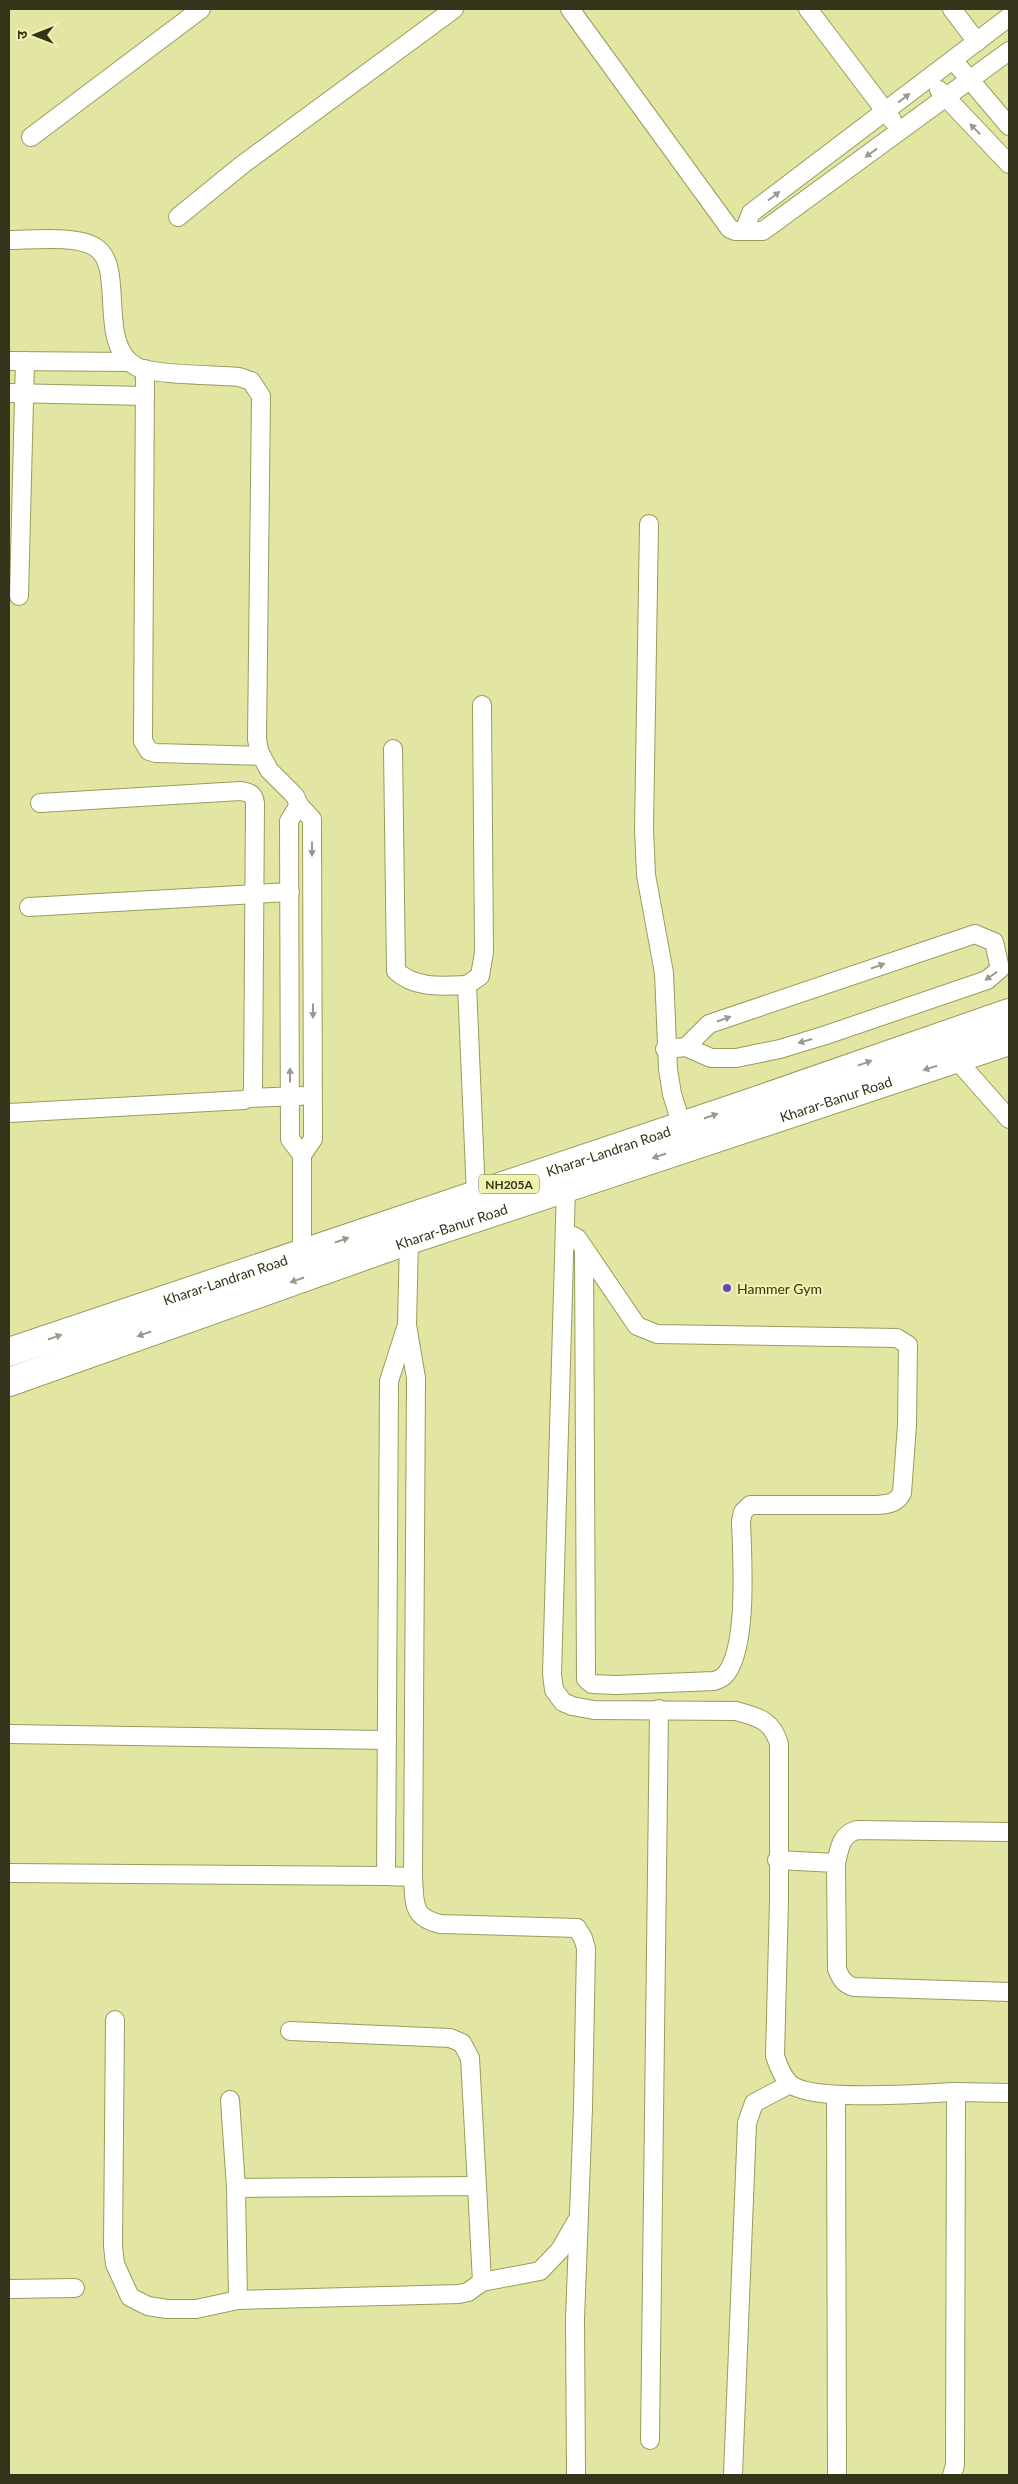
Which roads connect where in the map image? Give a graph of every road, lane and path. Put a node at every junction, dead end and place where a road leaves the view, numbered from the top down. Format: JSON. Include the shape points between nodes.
{"nodes":[{"id":1,"x":201,"y":9,"type":"edge"},
{"id":2,"x":454,"y":9,"type":"edge"},
{"id":3,"x":570,"y":9,"type":"edge"},
{"id":4,"x":808,"y":9,"type":"edge"},
{"id":5,"x":952,"y":9,"type":"edge"},
{"id":6,"x":1009,"y":17,"type":"edge"},
{"id":7,"x":977,"y":42,"type":"junction"},
{"id":8,"x":1009,"y":51,"type":"edge"},
{"id":9,"x":953,"y":60,"type":"junction"},
{"id":10,"x":930,"y":78,"type":"junction"},
{"id":11,"x":970,"y":80,"type":"junction"},
{"id":12,"x":946,"y":98,"type":"junction"},
{"id":13,"x":886,"y":112,"type":"junction"},
{"id":14,"x":1009,"y":126,"type":"edge"},
{"id":15,"x":901,"y":132,"type":"junction"},
{"id":16,"x":31,"y":137,"type":"dead end"},
{"id":17,"x":1009,"y":164,"type":"edge"},
{"id":18,"x":178,"y":217,"type":"dead end"},
{"id":19,"x":744,"y":231,"type":"junction"},
{"id":20,"x":9,"y":240,"type":"edge"},
{"id":21,"x":17,"y":361,"type":"edge"},
{"id":22,"x":129,"y":362,"type":"junction"},
{"id":23,"x":145,"y":370,"type":"junction"},
{"id":24,"x":17,"y":393,"type":"edge"},
{"id":25,"x":145,"y":396,"type":"junction"},
{"id":26,"x":649,"y":524,"type":"dead end"},
{"id":27,"x":19,"y":596,"type":"dead end"},
{"id":28,"x":482,"y":705,"type":"dead end"},
{"id":29,"x":393,"y":749,"type":"dead end"},
{"id":30,"x":261,"y":756,"type":"junction"},
{"id":31,"x":40,"y":803,"type":"dead end"},
{"id":32,"x":299,"y":806,"type":"junction"},
{"id":33,"x":290,"y":892,"type":"junction"},
{"id":34,"x":255,"y":895,"type":"junction"},
{"id":35,"x":29,"y":907,"type":"dead end"},
{"id":36,"x":467,"y":985,"type":"junction"},
{"id":37,"x":1009,"y":1013,"type":"edge"},
{"id":38,"x":946,"y":1035,"type":"junction"},
{"id":39,"x":1009,"y":1041,"type":"edge"},
{"id":40,"x":686,"y":1047,"type":"junction"},
{"id":41,"x":665,"y":1049,"type":"junction"},
{"id":42,"x":956,"y":1059,"type":"junction"},
{"id":43,"x":313,"y":1096,"type":"junction"},
{"id":44,"x":290,"y":1097,"type":"junction"},
{"id":45,"x":249,"y":1098,"type":"junction"},
{"id":46,"x":9,"y":1113,"type":"edge"},
{"id":47,"x":1009,"y":1120,"type":"edge"},
{"id":48,"x":682,"y":1126,"type":"junction"},
{"id":49,"x":302,"y":1154,"type":"junction"},
{"id":50,"x":566,"y":1187,"type":"junction"},
{"id":51,"x":476,"y":1195,"type":"junction"},
{"id":52,"x":442,"y":1218,"type":"junction"},
{"id":53,"x":565,"y":1232,"type":"junction"},
{"id":54,"x":409,"y":1240,"type":"junction"},
{"id":55,"x":584,"y":1248,"type":"junction"},
{"id":56,"x":302,"y":1254,"type":"junction"},
{"id":57,"x":407,"y":1325,"type":"junction"},
{"id":58,"x":9,"y":1352,"type":"edge"},
{"id":59,"x":9,"y":1382,"type":"edge"},
{"id":60,"x":659,"y":1709,"type":"junction"},
{"id":61,"x":9,"y":1734,"type":"edge"},
{"id":62,"x":387,"y":1740,"type":"junction"},
{"id":63,"x":1009,"y":1832,"type":"edge"},
{"id":64,"x":777,"y":1860,"type":"junction"},
{"id":65,"x":836,"y":1863,"type":"junction"},
{"id":66,"x":9,"y":1873,"type":"edge"},
{"id":67,"x":386,"y":1876,"type":"junction"},
{"id":68,"x":413,"y":1877,"type":"junction"},
{"id":69,"x":1009,"y":1992,"type":"edge"},
{"id":70,"x":116,"y":2020,"type":"dead end"},
{"id":71,"x":290,"y":2031,"type":"dead end"},
{"id":72,"x":790,"y":2084,"type":"junction"},
{"id":73,"x":956,"y":2092,"type":"junction"},
{"id":74,"x":1009,"y":2093,"type":"edge"},
{"id":75,"x":836,"y":2095,"type":"junction"},
{"id":76,"x":230,"y":2100,"type":"dead end"},
{"id":77,"x":476,"y":2186,"type":"junction"},
{"id":78,"x":236,"y":2188,"type":"junction"},
{"id":79,"x":578,"y":2220,"type":"junction"},
{"id":80,"x":482,"y":2282,"type":"junction"},
{"id":81,"x":75,"y":2288,"type":"dead end"},
{"id":82,"x":9,"y":2289,"type":"edge"},
{"id":83,"x":238,"y":2300,"type":"junction"},
{"id":84,"x":650,"y":2440,"type":"dead end"},
{"id":85,"x":576,"y":2475,"type":"edge"},
{"id":86,"x":734,"y":2475,"type":"edge"},
{"id":87,"x":837,"y":2475,"type":"edge"},
{"id":88,"x":952,"y":2475,"type":"edge"}],
"edges":[{"from":1,"to":16,"type":"street"},
{"from":2,"to":18,"type":"street","via":[[242,165]]},
{"from":3,"to":19,"type":"street","via":[[730,229]]},
{"from":4,"to":13,"type":"street"},
{"from":5,"to":7,"type":"street"},
{"from":6,"to":7,"type":"street"},
{"from":7,"to":9,"type":"street"},
{"from":8,"to":11,"type":"street"},
{"from":9,"to":10,"type":"street"},
{"from":9,"to":11,"type":"street"},
{"from":10,"to":12,"type":"street"},
{"from":13,"to":10,"type":"street","one_way":true},
{"from":11,"to":12,"type":"street"},
{"from":11,"to":14,"type":"street"},
{"from":12,"to":15,"type":"street"},
{"from":17,"to":12,"type":"street","one_way":true},
{"from":13,"to":15,"type":"street"},
{"from":19,"to":13,"type":"street","one_way":true,"via":[[750,213]]},
{"from":15,"to":19,"type":"street","one_way":true,"via":[[763,231]]},
{"from":20,"to":22,"type":"street","via":[[79,241],[95,246],[103,253],[108,264],[114,332],[120,351]]},
{"from":21,"to":22,"type":"street"},
{"from":21,"to":24,"type":"street"},
{"from":22,"to":23,"type":"street"},
{"from":23,"to":25,"type":"street"},
{"from":23,"to":30,"type":"street","via":[[239,376],[251,381],[261,396],[257,739]]},
{"from":24,"to":25,"type":"street"},
{"from":24,"to":27,"type":"street"},
{"from":25,"to":30,"type":"street","via":[[143,742],[149,751],[156,753]]},
{"from":26,"to":41,"type":"street","via":[[644,829],[646,875],[664,973]]},
{"from":28,"to":36,"type":"street","via":[[484,952],[480,976]]},
{"from":29,"to":36,"type":"street","via":[[396,971],[404,979],[419,984]]},
{"from":30,"to":32,"type":"street","via":[[269,770],[295,796]]},
{"from":31,"to":34,"type":"street","via":[[248,792],[255,803]]},
{"from":32,"to":33,"type":"street","via":[[289,821]]},
{"from":32,"to":43,"type":"street","one_way":true,"via":[[312,819]]},
{"from":33,"to":34,"type":"street"},
{"from":44,"to":33,"type":"street","one_way":true},
{"from":34,"to":35,"type":"street"},
{"from":34,"to":45,"type":"street","via":[[254,1090]]},
{"from":36,"to":51,"type":"street"},
{"from":37,"to":38,"type":"highway","name":"Kharar-Landran Road","number":"NH205A"},
{"from":38,"to":42,"type":"street"},
{"from":48,"to":38,"type":"highway","name":"Kharar-Landran Road","number":"NH205A","one_way":true},
{"from":39,"to":42,"type":"highway","name":"Kharar-Banur Road","number":"NH205A"},
{"from":40,"to":40,"type":"street","one_way":true,"via":[[709,1024],[975,934],[994,942],[999,958],[1000,970],[988,980],[789,1046],[736,1058],[711,1058]]},
{"from":40,"to":41,"type":"street"},
{"from":41,"to":48,"type":"street","via":[[672,1094]]},
{"from":42,"to":47,"type":"street"},
{"from":42,"to":50,"type":"highway","name":"Kharar-Banur Road","number":"NH205A","one_way":true},
{"from":43,"to":44,"type":"street"},
{"from":43,"to":49,"type":"street","via":[[313,1139]]},
{"from":44,"to":45,"type":"street"},
{"from":44,"to":49,"type":"street","via":[[290,1139]]},
{"from":45,"to":46,"type":"street"},
{"from":48,"to":51,"type":"highway","name":"Kharar-Landran Road","number":"NH205A"},
{"from":49,"to":56,"type":"street"},
{"from":50,"to":52,"type":"highway","name":"Kharar-Banur Road","number":"NH205A"},
{"from":50,"to":53,"type":"street"},
{"from":51,"to":52,"type":"highway","name":"Kharar-Landran Road","number":"NH205A"},
{"from":52,"to":54,"type":"highway","name":"Kharar-Banur Road","number":"NH205A"},
{"from":56,"to":52,"type":"highway","name":"Kharar-Landran Road","number":"NH205A","one_way":true},
{"from":53,"to":55,"type":"street","via":[[578,1238]]},
{"from":53,"to":60,"type":"street","via":[[554,1690],[563,1702],[594,1710]]},
{"from":54,"to":57,"type":"street"},
{"from":54,"to":59,"type":"highway","name":"Kharar-Banur Road","number":"NH205A","one_way":true},
{"from":55,"to":55,"type":"street","via":[[637,1326],[648,1332],[897,1338],[908,1345],[908,1426],[900,1497],[878,1505],[750,1505],[746,1508],[741,1521],[743,1608],[739,1637],[730,1666],[724,1676],[714,1681],[592,1684],[585,1675]]},
{"from":58,"to":56,"type":"highway","name":"Kharar-Landran Road","number":"NH205A","one_way":true},
{"from":57,"to":62,"type":"street","via":[[389,1381]]},
{"from":57,"to":68,"type":"street","via":[[416,1378]]},
{"from":60,"to":64,"type":"street","via":[[736,1711],[758,1717],[775,1730],[779,1744]]},
{"from":60,"to":84,"type":"street"},
{"from":61,"to":62,"type":"street"},
{"from":62,"to":67,"type":"street"},
{"from":63,"to":65,"type":"street","via":[[857,1830],[843,1837]]},
{"from":64,"to":65,"type":"street"},
{"from":64,"to":72,"type":"street","via":[[779,1900],[774,2056]]},
{"from":65,"to":69,"type":"street","via":[[837,1969],[840,1979],[854,1987]]},
{"from":66,"to":67,"type":"street"},
{"from":67,"to":68,"type":"street"},
{"from":68,"to":79,"type":"street","via":[[415,1906],[426,1920],[440,1924],[577,1928],[581,1933],[586,1948]]},
{"from":70,"to":83,"type":"street","via":[[113,2246],[121,2279],[130,2297],[148,2306],[167,2310],[196,2309]]},
{"from":71,"to":77,"type":"street","via":[[450,2038],[462,2043],[470,2058]]},
{"from":72,"to":75,"type":"street"},
{"from":72,"to":86,"type":"street","via":[[754,2103],[747,2122]]},
{"from":73,"to":74,"type":"street"},
{"from":73,"to":75,"type":"street"},
{"from":73,"to":88,"type":"street","via":[[955,2445]]},
{"from":75,"to":87,"type":"street"},
{"from":76,"to":78,"type":"street"},
{"from":77,"to":78,"type":"street"},
{"from":77,"to":80,"type":"street"},
{"from":78,"to":83,"type":"street"},
{"from":79,"to":80,"type":"street","via":[[560,2250],[540,2272]]},
{"from":79,"to":85,"type":"street"},
{"from":80,"to":83,"type":"street","via":[[459,2294]]},
{"from":81,"to":82,"type":"street"}]}
